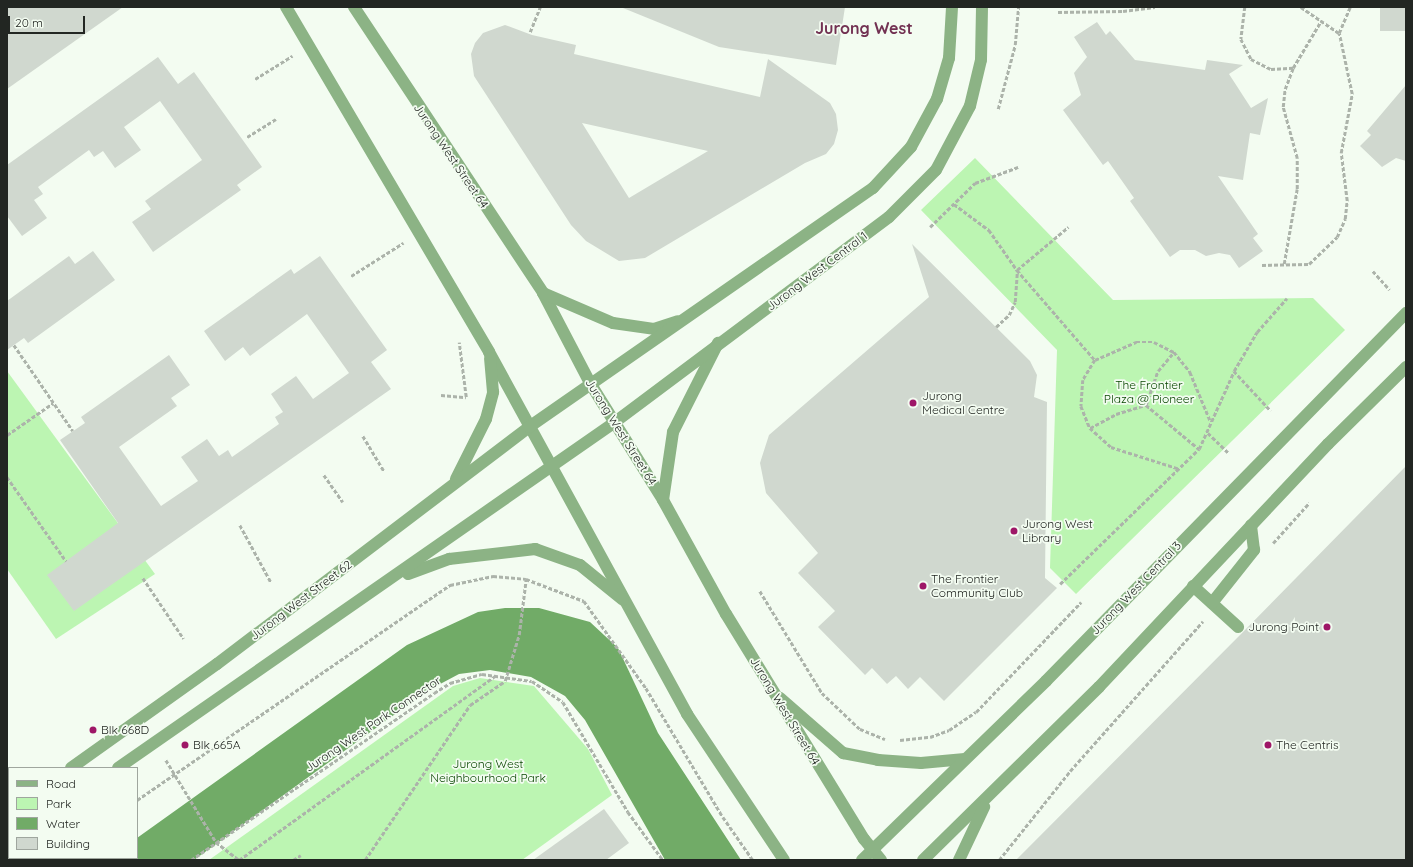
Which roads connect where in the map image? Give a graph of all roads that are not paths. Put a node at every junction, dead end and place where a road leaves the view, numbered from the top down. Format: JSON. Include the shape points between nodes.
{"nodes":[{"id":1,"x":286,"y":7,"type":"edge"},
{"id":2,"x":354,"y":7,"type":"edge"},
{"id":3,"x":952,"y":7,"type":"edge"},
{"id":4,"x":982,"y":7,"type":"edge"},
{"id":5,"x":543,"y":293,"type":"junction"},
{"id":6,"x":1406,"y":312,"type":"edge"},
{"id":7,"x":694,"y":316,"type":"junction"},
{"id":8,"x":718,"y":342,"type":"junction"},
{"id":9,"x":489,"y":352,"type":"junction"},
{"id":10,"x":1406,"y":367,"type":"edge"},
{"id":11,"x":590,"y":383,"type":"junction"},
{"id":12,"x":614,"y":422,"type":"junction"},
{"id":13,"x":529,"y":427,"type":"junction"},
{"id":14,"x":550,"y":464,"type":"junction"},
{"id":15,"x":443,"y":493,"type":"junction"},
{"id":16,"x":663,"y":500,"type":"junction"},
{"id":17,"x":1251,"y":525,"type":"junction"},
{"id":18,"x":394,"y":579,"type":"junction"},
{"id":19,"x":1194,"y":586,"type":"junction"},
{"id":20,"x":1214,"y":605,"type":"junction"},
{"id":21,"x":632,"y":608,"type":"junction"},
{"id":22,"x":1238,"y":627,"type":"dead end"},
{"id":23,"x":773,"y":692,"type":"junction"},
{"id":24,"x":965,"y":759,"type":"junction"},
{"id":25,"x":72,"y":767,"type":"edge"},
{"id":26,"x":119,"y":767,"type":"edge"},
{"id":27,"x":987,"y":800,"type":"junction"},
{"id":28,"x":872,"y":850,"type":"junction"},
{"id":29,"x":784,"y":860,"type":"edge"},
{"id":30,"x":862,"y":860,"type":"edge"},
{"id":31,"x":881,"y":860,"type":"edge"},
{"id":32,"x":923,"y":860,"type":"edge"},
{"id":33,"x":959,"y":860,"type":"edge"}],
"edges":[{"from":1,"to":9,"type":"street"},
{"from":2,"to":5,"type":"street","name":"Jurong West Street 64"},
{"from":3,"to":7,"type":"street","via":[[949,58],[937,99],[911,147],[873,188]]},
{"from":4,"to":8,"type":"street","name":"Jurong West Central 1","via":[[981,60],[970,106],[936,170],[889,216]]},
{"from":5,"to":7,"type":"street","via":[[613,323],[654,329]]},
{"from":5,"to":11,"type":"street","name":"Jurong West Street 64"},
{"from":6,"to":24,"type":"street","name":"Jurong West Central 3"},
{"from":7,"to":11,"type":"street"},
{"from":8,"to":12,"type":"street","name":"Jurong West Central 1"},
{"from":8,"to":16,"type":"street","via":[[673,432]]},
{"from":9,"to":13,"type":"street"},
{"from":9,"to":15,"type":"street","via":[[493,392],[486,419],[463,471]]},
{"from":10,"to":17,"type":"street"},
{"from":11,"to":12,"type":"street","name":"Jurong West Street 64"},
{"from":11,"to":13,"type":"street"},
{"from":12,"to":14,"type":"street","name":"Jurong West Central 1"},
{"from":12,"to":16,"type":"street","name":"Jurong West Street 64"},
{"from":13,"to":14,"type":"street"},
{"from":13,"to":15,"type":"street","name":"Jurong West Street 62"},
{"from":14,"to":18,"type":"street"},
{"from":14,"to":21,"type":"street"},
{"from":15,"to":25,"type":"street","name":"Jurong West Street 62"},
{"from":16,"to":23,"type":"street","name":"Jurong West Street 64"},
{"from":17,"to":19,"type":"street"},
{"from":17,"to":20,"type":"street","via":[[1254,550]]},
{"from":18,"to":21,"type":"street","via":[[449,559],[535,549],[580,566]]},
{"from":18,"to":26,"type":"street"},
{"from":19,"to":20,"type":"street"},
{"from":19,"to":27,"type":"street"},
{"from":20,"to":22,"type":"street"},
{"from":21,"to":29,"type":"street","via":[[687,714]]},
{"from":23,"to":24,"type":"street","via":[[843,753],[878,760],[921,763]]},
{"from":23,"to":28,"type":"street","name":"Jurong West Street 64"},
{"from":24,"to":28,"type":"street","name":"Jurong West Central 3"},
{"from":27,"to":32,"type":"street"},
{"from":27,"to":33,"type":"street"},
{"from":28,"to":30,"type":"street","name":"Jurong West Central 3"},
{"from":28,"to":31,"type":"street","name":"Jurong West Street 64"}]}
